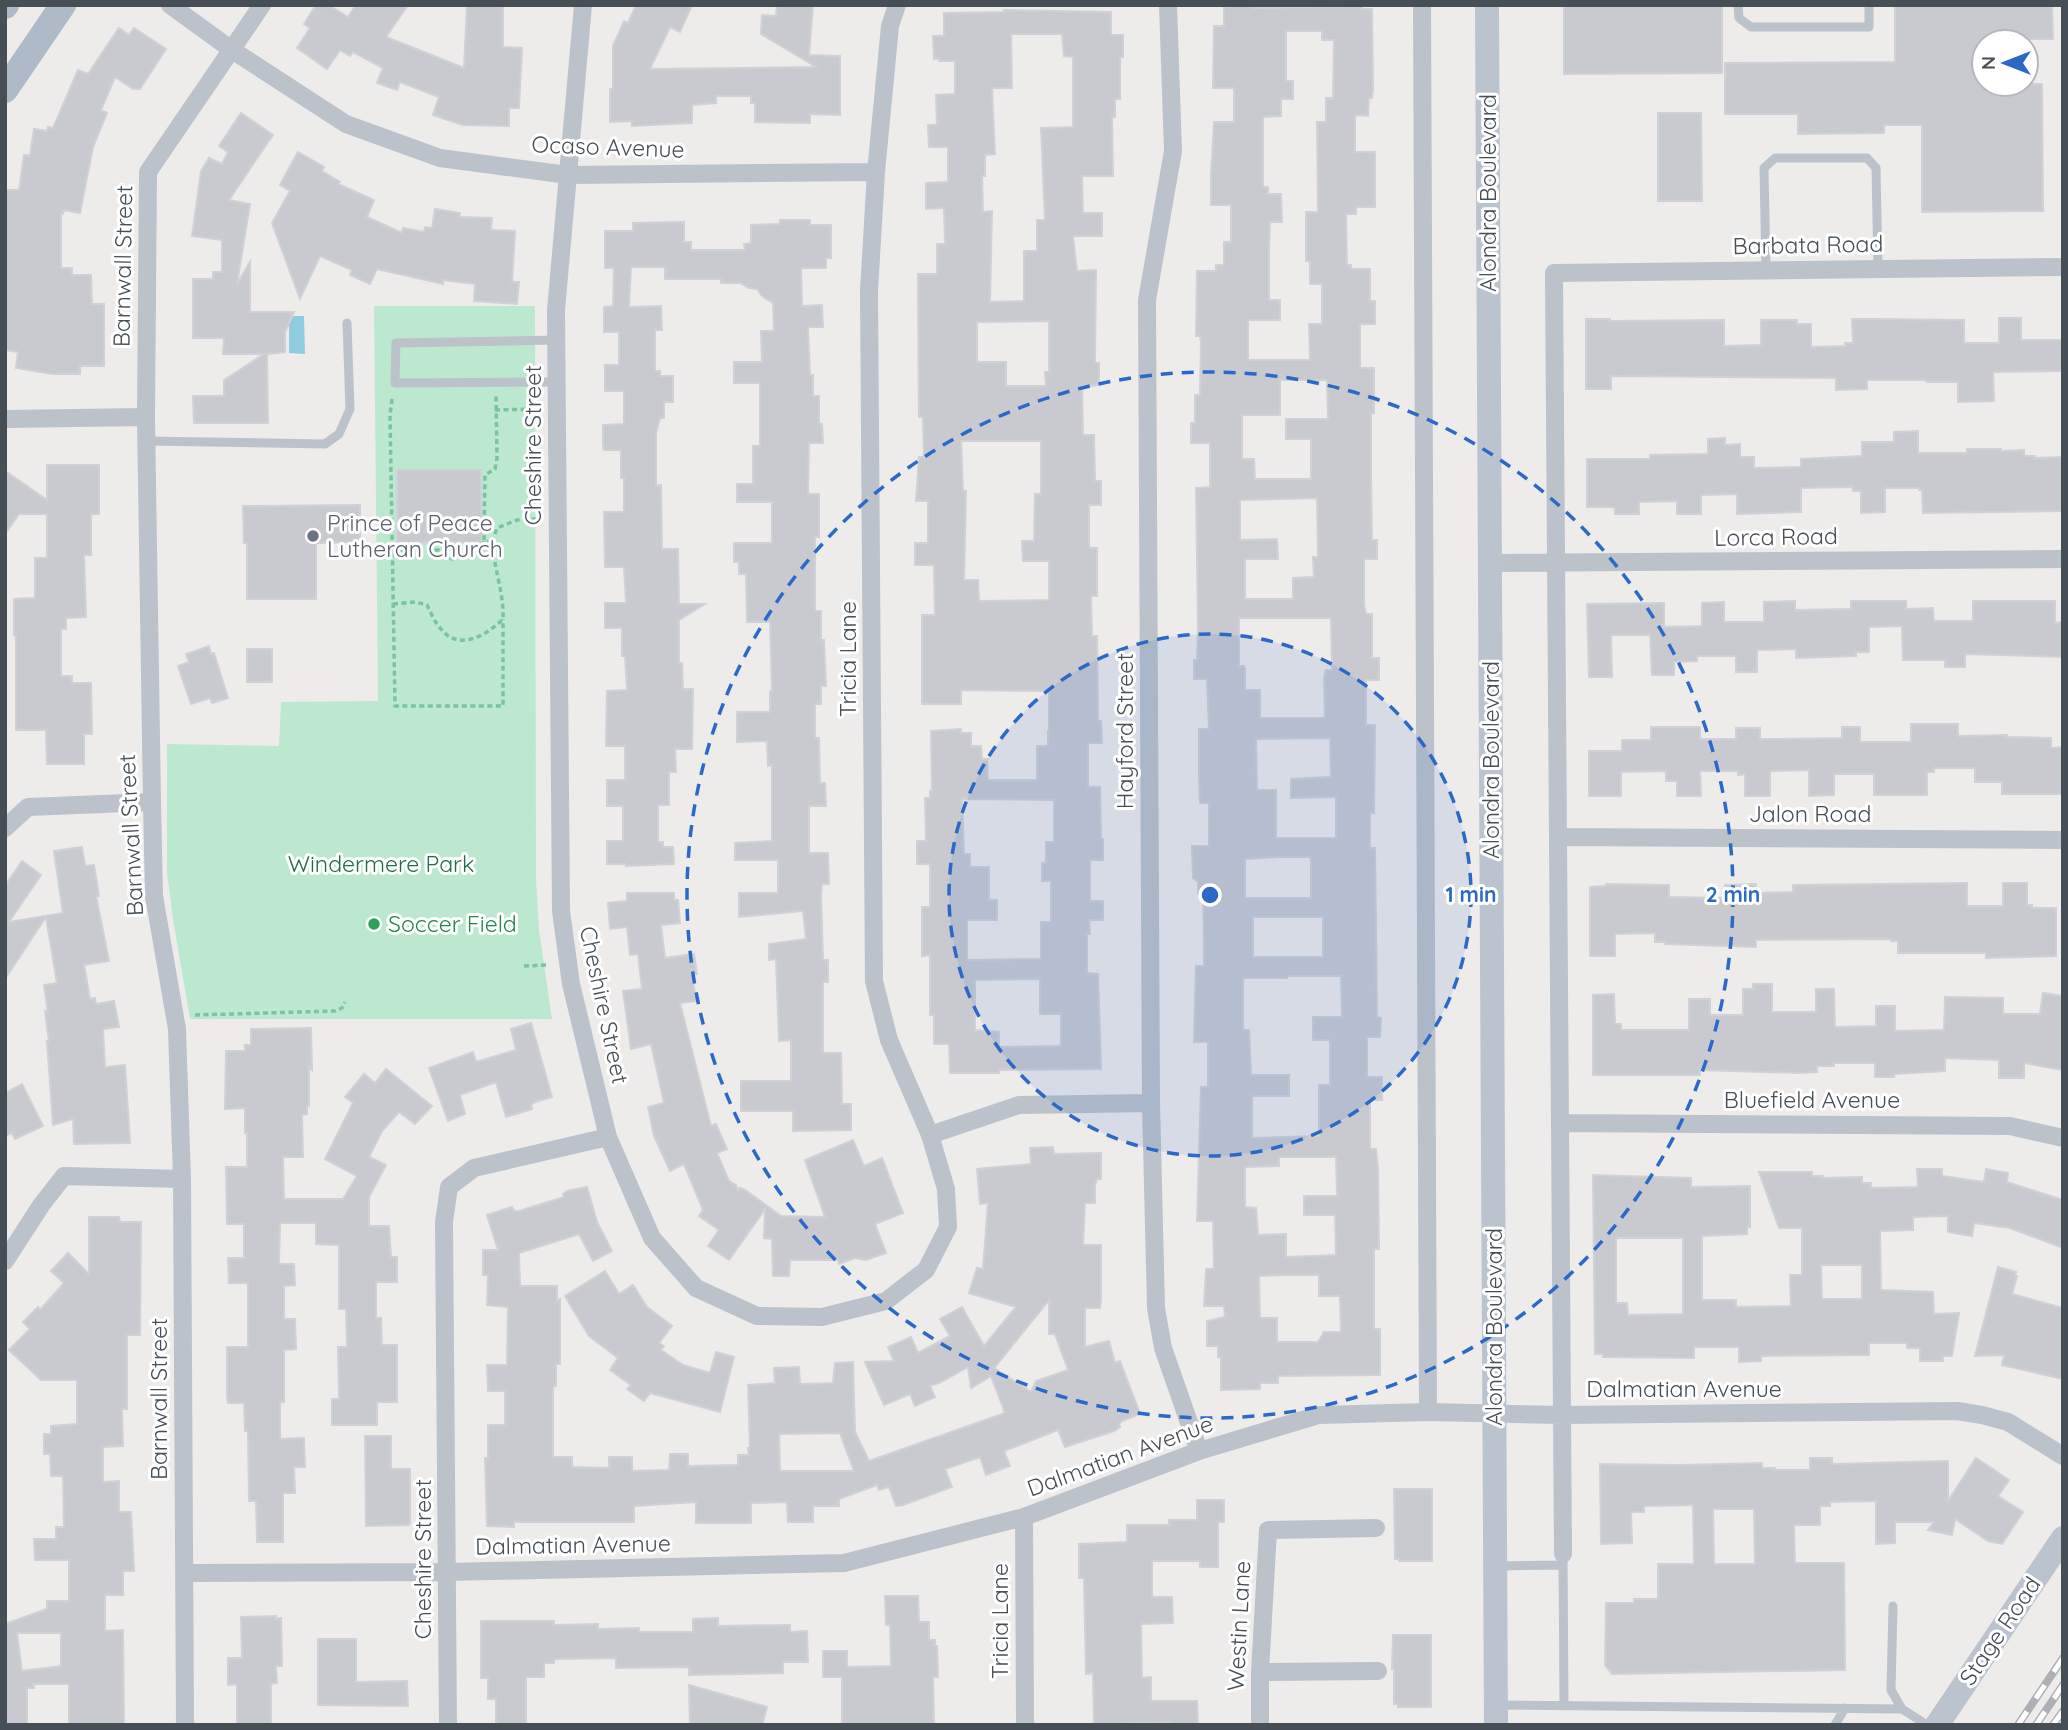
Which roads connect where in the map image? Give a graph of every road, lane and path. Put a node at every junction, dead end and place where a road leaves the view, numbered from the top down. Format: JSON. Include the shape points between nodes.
{"nodes":[{"id":1,"x":63,"y":5,"type":"edge"},
{"id":2,"x":170,"y":5,"type":"edge"},
{"id":3,"x":262,"y":5,"type":"edge"},
{"id":4,"x":583,"y":5,"type":"edge"},
{"id":5,"x":897,"y":5,"type":"edge"},
{"id":6,"x":1168,"y":5,"type":"edge"},
{"id":7,"x":1422,"y":5,"type":"edge"},
{"id":8,"x":1487,"y":5,"type":"edge"},
{"id":9,"x":1738,"y":5,"type":"edge"},
{"id":10,"x":1869,"y":5,"type":"edge"},
{"id":11,"x":232,"y":50,"type":"junction"},
{"id":12,"x":5,"y":90,"type":"edge"},
{"id":13,"x":876,"y":172,"type":"junction"},
{"id":14,"x":568,"y":175,"type":"junction"},
{"id":15,"x":2063,"y":267,"type":"edge"},
{"id":16,"x":1878,"y":269,"type":"junction"},
{"id":17,"x":1766,"y":271,"type":"junction"},
{"id":18,"x":347,"y":323,"type":"dead end"},
{"id":19,"x":557,"y":340,"type":"junction"},
{"id":20,"x":557,"y":382,"type":"junction"},
{"id":21,"x":395,"y":383,"type":"junction"},
{"id":22,"x":496,"y":383,"type":"junction"},
{"id":23,"x":557,"y":407,"type":"junction"},
{"id":24,"x":495,"y":411,"type":"junction"},
{"id":25,"x":146,"y":417,"type":"junction"},
{"id":26,"x":5,"y":419,"type":"edge"},
{"id":27,"x":146,"y":441,"type":"junction"},
{"id":28,"x":558,"y":518,"type":"junction"},
{"id":29,"x":484,"y":541,"type":"junction"},
{"id":30,"x":492,"y":542,"type":"junction"},
{"id":31,"x":392,"y":550,"type":"junction"},
{"id":32,"x":2063,"y":559,"type":"edge"},
{"id":33,"x":1490,"y":563,"type":"junction"},
{"id":34,"x":1556,"y":564,"type":"junction"},
{"id":35,"x":393,"y":604,"type":"junction"},
{"id":36,"x":503,"y":619,"type":"junction"},
{"id":37,"x":152,"y":802,"type":"junction"},
{"id":38,"x":5,"y":828,"type":"edge"},
{"id":39,"x":1558,"y":837,"type":"junction"},
{"id":40,"x":2063,"y":840,"type":"edge"},
{"id":41,"x":568,"y":964,"type":"junction"},
{"id":42,"x":524,"y":967,"type":"dead end"},
{"id":43,"x":345,"y":1002,"type":"dead end"},
{"id":44,"x":175,"y":1016,"type":"junction"},
{"id":45,"x":1151,"y":1103,"type":"junction"},
{"id":46,"x":1560,"y":1123,"type":"junction"},
{"id":47,"x":930,"y":1135,"type":"junction"},
{"id":48,"x":608,"y":1138,"type":"junction"},
{"id":49,"x":2063,"y":1138,"type":"edge"},
{"id":50,"x":182,"y":1179,"type":"junction"},
{"id":51,"x":5,"y":1261,"type":"edge"},
{"id":52,"x":1428,"y":1412,"type":"junction"},
{"id":53,"x":1494,"y":1412,"type":"junction"},
{"id":54,"x":1562,"y":1415,"type":"junction"},
{"id":55,"x":1199,"y":1451,"type":"junction"},
{"id":56,"x":2063,"y":1456,"type":"edge"},
{"id":57,"x":1024,"y":1517,"type":"junction"},
{"id":58,"x":1376,"y":1528,"type":"dead end"},
{"id":59,"x":2063,"y":1538,"type":"edge"},
{"id":60,"x":1563,"y":1560,"type":"junction"},
{"id":61,"x":1495,"y":1566,"type":"junction"},
{"id":62,"x":448,"y":1572,"type":"junction"},
{"id":63,"x":185,"y":1573,"type":"junction"},
{"id":64,"x":1893,"y":1606,"type":"dead end"},
{"id":65,"x":1378,"y":1671,"type":"dead end"},
{"id":66,"x":1260,"y":1672,"type":"junction"},
{"id":67,"x":1564,"y":1706,"type":"junction"},
{"id":68,"x":1845,"y":1708,"type":"junction"},
{"id":69,"x":1902,"y":1709,"type":"junction"},
{"id":70,"x":1496,"y":1715,"type":"edge"},
{"id":71,"x":185,"y":1725,"type":"edge"},
{"id":72,"x":448,"y":1725,"type":"edge"},
{"id":73,"x":1026,"y":1725,"type":"edge"},
{"id":74,"x":1260,"y":1725,"type":"edge"},
{"id":75,"x":1835,"y":1725,"type":"edge"},
{"id":76,"x":1927,"y":1725,"type":"edge"},
{"id":77,"x":1937,"y":1725,"type":"edge"}],
"edges":[{"from":1,"to":12,"type":"main road"},
{"from":2,"to":11,"type":"street","name":"Ocaso Avenue"},
{"from":3,"to":11,"type":"street","name":"Barnwall Street"},
{"from":4,"to":14,"type":"street","name":"Cheshire Street"},
{"from":5,"to":13,"type":"street","via":[[890,26]]},
{"from":6,"to":45,"type":"street","name":"Hayford Street","via":[[1173,151],[1147,300]]},
{"from":7,"to":52,"type":"street"},
{"from":8,"to":33,"type":"main road","name":"Alondra Boulevard"},
{"from":9,"to":10,"type":"lane","via":[[1739,18],[1751,27],[1869,27]]},
{"from":11,"to":14,"type":"street","name":"Ocaso Avenue","via":[[346,124],[440,158]]},
{"from":11,"to":25,"type":"street","name":"Barnwall Street","via":[[148,172]]},
{"from":13,"to":14,"type":"street","name":"Ocaso Avenue"},
{"from":13,"to":47,"type":"street","name":"Tricia Lane","via":[[869,291],[874,981],[889,1041]]},
{"from":14,"to":19,"type":"street","name":"Cheshire Street"},
{"from":15,"to":16,"type":"street","name":"Barbata Road"},
{"from":16,"to":17,"type":"street","name":"Barbata Road"},
{"from":16,"to":17,"type":"lane","via":[[1875,168],[1867,158],[1775,158],[1764,167]]},
{"from":17,"to":34,"type":"street","name":"Barbata Road","via":[[1554,273]]},
{"from":18,"to":27,"type":"lane","via":[[350,409],[339,434],[325,444]]},
{"from":19,"to":20,"type":"street","name":"Cheshire Street"},
{"from":19,"to":21,"type":"lane","via":[[396,343]]},
{"from":20,"to":22,"type":"lane"},
{"from":20,"to":23,"type":"street","name":"Cheshire Street"},
{"from":21,"to":22,"type":"lane"},
{"from":21,"to":31,"type":"path","via":[[390,415]]},
{"from":22,"to":24,"type":"path"},
{"from":23,"to":24,"type":"path"},
{"from":23,"to":28,"type":"street","name":"Cheshire Street"},
{"from":24,"to":29,"type":"path","via":[[497,458],[495,469],[485,475]]},
{"from":25,"to":26,"type":"street"},
{"from":25,"to":27,"type":"street","name":"Barnwall Street"},
{"from":27,"to":37,"type":"street","name":"Barnwall Street"},
{"from":28,"to":30,"type":"path","via":[[517,520],[496,528]]},
{"from":28,"to":41,"type":"street","name":"Cheshire Street","via":[[561,911]]},
{"from":29,"to":30,"type":"path"},
{"from":29,"to":31,"type":"path","via":[[452,559],[438,550]]},
{"from":30,"to":36,"type":"path"},
{"from":31,"to":35,"type":"path"},
{"from":32,"to":34,"type":"street","name":"Lorca Road"},
{"from":33,"to":34,"type":"street","name":"Lorca Road"},
{"from":33,"to":53,"type":"main road","name":"Alondra Boulevard"},
{"from":34,"to":39,"type":"street"},
{"from":35,"to":36,"type":"path","via":[[427,605],[442,631],[453,639],[482,636]]},
{"from":35,"to":36,"type":"path","via":[[395,706],[503,706]]},
{"from":37,"to":38,"type":"street","via":[[28,807]]},
{"from":37,"to":44,"type":"street","name":"Barnwall Street","via":[[154,896]]},
{"from":39,"to":40,"type":"street","name":"Jalon Road"},
{"from":39,"to":46,"type":"street"},
{"from":41,"to":42,"type":"path"},
{"from":41,"to":48,"type":"street","name":"Cheshire Street"},
{"from":43,"to":44,"type":"path","via":[[335,1011]]},
{"from":44,"to":50,"type":"street","name":"Barnwall Street"},
{"from":45,"to":47,"type":"street","via":[[1019,1105]]},
{"from":45,"to":55,"type":"street","name":"Hayford Street","via":[[1156,1308],[1163,1348]]},
{"from":46,"to":49,"type":"street","name":"Bluefield Avenue","via":[[2010,1126]]},
{"from":46,"to":54,"type":"street"},
{"from":47,"to":48,"type":"street","via":[[946,1189],[948,1227],[926,1270],[886,1301],[822,1317],[757,1316],[696,1288],[652,1238]]},
{"from":48,"to":62,"type":"street","name":"Cheshire Street","via":[[474,1168],[449,1187],[444,1222]]},
{"from":50,"to":51,"type":"street","via":[[64,1176]]},
{"from":50,"to":63,"type":"street","name":"Barnwall Street"},
{"from":52,"to":53,"type":"street","name":"Dalmatian Avenue"},
{"from":52,"to":55,"type":"street","name":"Dalmatian Avenue","via":[[1319,1415]]},
{"from":53,"to":54,"type":"street","name":"Dalmatian Avenue"},
{"from":53,"to":61,"type":"main road","name":"Alondra Boulevard"},
{"from":54,"to":56,"type":"street","name":"Dalmatian Avenue","via":[[1957,1411],[2008,1422]]},
{"from":54,"to":60,"type":"street"},
{"from":55,"to":57,"type":"street","name":"Dalmatian Avenue"},
{"from":57,"to":62,"type":"street","name":"Dalmatian Avenue","via":[[844,1563]]},
{"from":57,"to":73,"type":"street","name":"Tricia Lane"},
{"from":58,"to":66,"type":"street","name":"Westin Lane","via":[[1268,1530]]},
{"from":59,"to":77,"type":"main road","name":"Stage Road"},
{"from":60,"to":61,"type":"lane"},
{"from":60,"to":67,"type":"lane"},
{"from":61,"to":70,"type":"main road","name":"Alondra Boulevard"},
{"from":62,"to":63,"type":"street","name":"Dalmatian Avenue"},
{"from":62,"to":72,"type":"street","name":"Cheshire Street"},
{"from":63,"to":71,"type":"street","name":"Barnwall Street"},
{"from":64,"to":69,"type":"lane","via":[[1891,1690]]},
{"from":65,"to":66,"type":"street"},
{"from":66,"to":74,"type":"street","name":"Westin Lane"},
{"from":67,"to":68,"type":"lane"},
{"from":67,"to":70,"type":"lane"},
{"from":68,"to":69,"type":"lane"},
{"from":68,"to":75,"type":"lane"},
{"from":69,"to":76,"type":"lane"}]}
